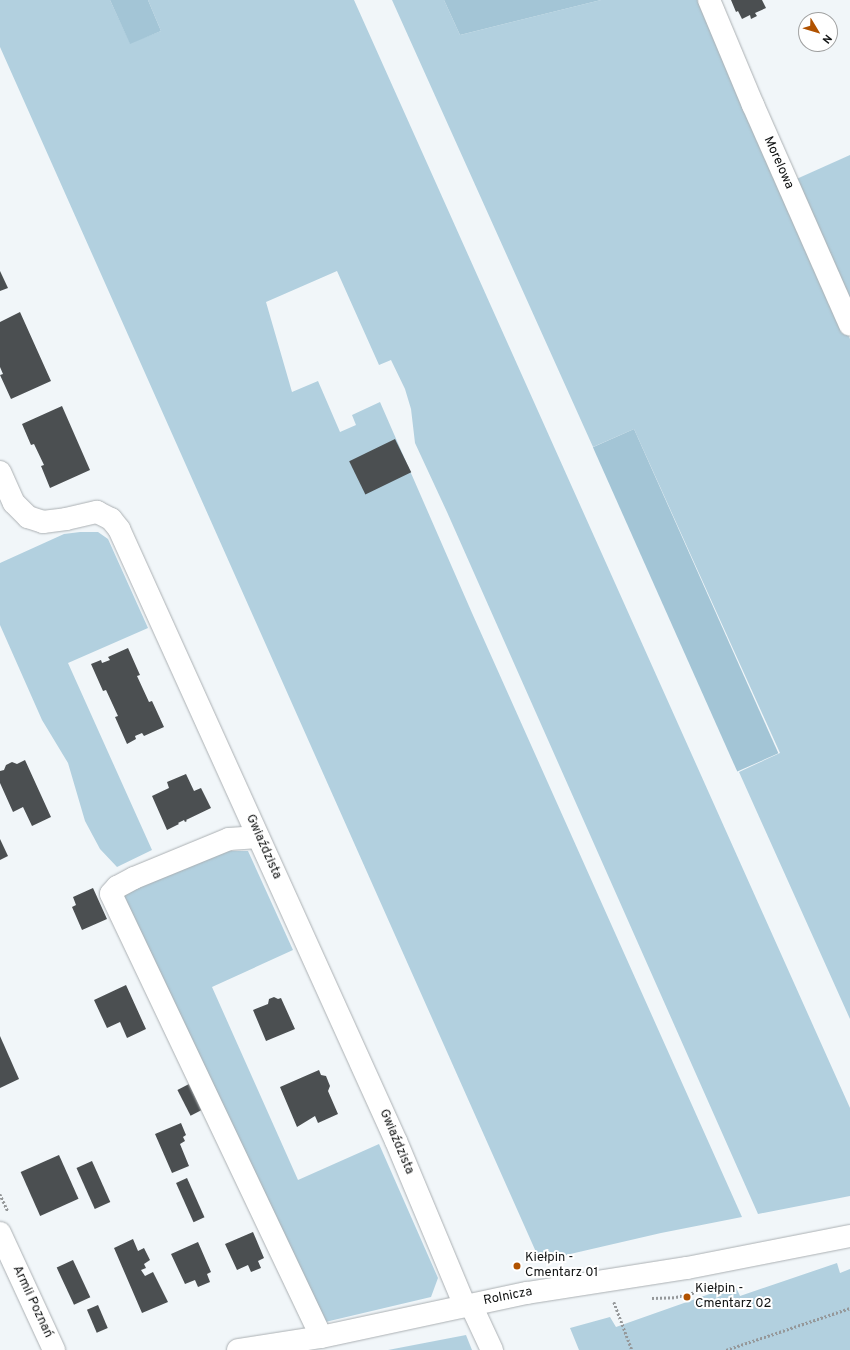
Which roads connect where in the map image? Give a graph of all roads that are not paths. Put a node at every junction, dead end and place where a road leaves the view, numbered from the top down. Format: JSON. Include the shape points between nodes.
{"nodes":[{"id":1,"x":709,"y":0,"type":"edge"},
{"id":2,"x":850,"y":325,"type":"edge"},
{"id":3,"x":0,"y":472,"type":"edge"},
{"id":4,"x":258,"y":837,"type":"junction"},
{"id":5,"x":0,"y":1232,"type":"edge"},
{"id":6,"x":850,"y":1236,"type":"edge"},
{"id":7,"x":468,"y":1305,"type":"junction"},
{"id":8,"x":321,"y":1337,"type":"junction"},
{"id":9,"x":54,"y":1350,"type":"edge"},
{"id":10,"x":238,"y":1350,"type":"edge"},
{"id":11,"x":492,"y":1350,"type":"edge"}],
"edges":[{"from":1,"to":2,"type":"street","name":"Morelowa"},
{"from":3,"to":4,"type":"street","name":"Gwiaździsta","via":[[14,503],[28,517],[43,522],[97,512],[111,519],[118,529]]},
{"from":4,"to":7,"type":"street","name":"Gwiaździsta"},
{"from":4,"to":8,"type":"street","via":[[229,839],[134,878],[117,886],[111,894]]},
{"from":5,"to":9,"type":"street","name":"Armii Poznań"},
{"from":6,"to":7,"type":"street","name":"Rolnicza","via":[[687,1268],[527,1293]]},
{"from":7,"to":8,"type":"street","name":"Rolnicza"},
{"from":7,"to":11,"type":"street","name":"Gwiaździsta"},
{"from":8,"to":10,"type":"street","name":"Rolnicza"}]}
